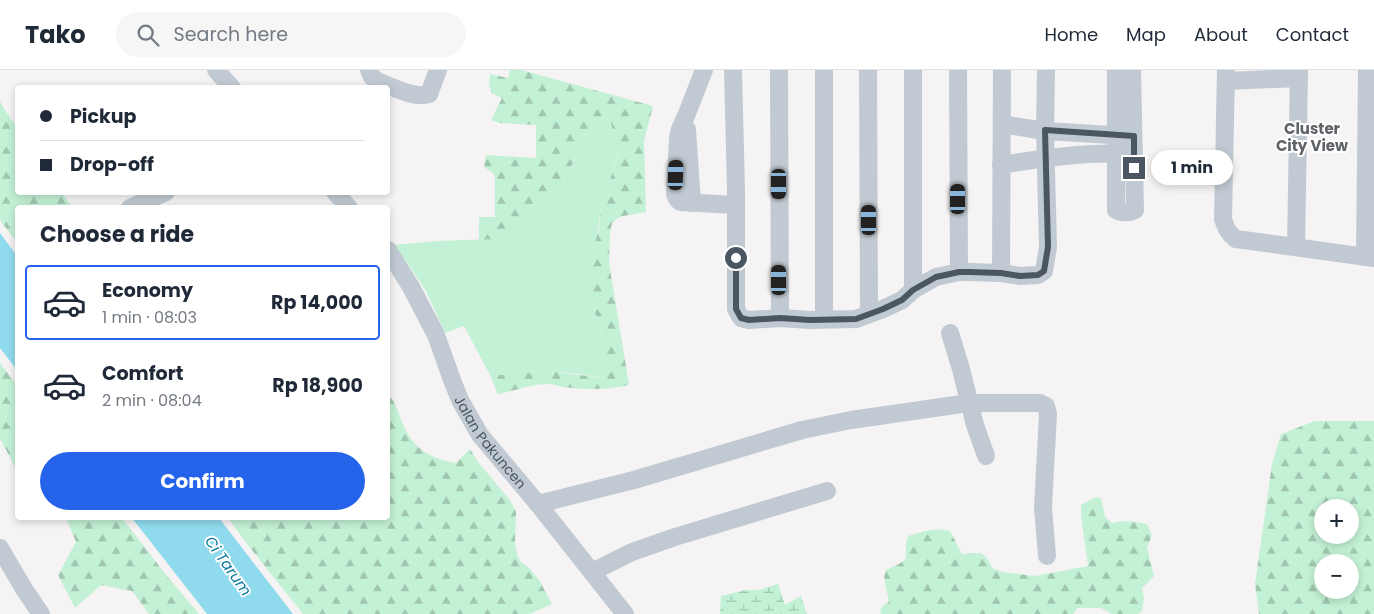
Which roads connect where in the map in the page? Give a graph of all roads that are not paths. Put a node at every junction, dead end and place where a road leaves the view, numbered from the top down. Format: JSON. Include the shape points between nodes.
{"nodes":[{"id":1,"x":216,"y":70,"type":"edge"},
{"id":2,"x":370,"y":70,"type":"edge"},
{"id":3,"x":438,"y":70,"type":"edge"},
{"id":4,"x":704,"y":70,"type":"edge"},
{"id":5,"x":733,"y":70,"type":"edge"},
{"id":6,"x":779,"y":70,"type":"edge"},
{"id":7,"x":824,"y":70,"type":"edge"},
{"id":8,"x":868,"y":70,"type":"edge"},
{"id":9,"x":913,"y":70,"type":"edge"},
{"id":10,"x":958,"y":70,"type":"edge"},
{"id":11,"x":1002,"y":70,"type":"edge"},
{"id":12,"x":1046,"y":70,"type":"edge"},
{"id":13,"x":1116,"y":70,"type":"edge"},
{"id":14,"x":1132,"y":70,"type":"edge"},
{"id":15,"x":1367,"y":70,"type":"edge"},
{"id":16,"x":1299,"y":74,"type":"edge"},
{"id":17,"x":1226,"y":76,"type":"edge"},
{"id":18,"x":229,"y":85,"type":"edge"},
{"id":19,"x":388,"y":85,"type":"edge"},
{"id":20,"x":390,"y":86,"type":"edge"},
{"id":21,"x":1002,"y":124,"type":"junction"},
{"id":22,"x":1045,"y":130,"type":"junction"},
{"id":23,"x":1122,"y":142,"type":"junction"},
{"id":24,"x":1046,"y":158,"type":"junction"},
{"id":25,"x":1001,"y":165,"type":"junction"},
{"id":26,"x":159,"y":195,"type":"edge"},
{"id":27,"x":337,"y":195,"type":"edge"},
{"id":28,"x":137,"y":205,"type":"edge"},
{"id":29,"x":346,"y":205,"type":"edge"},
{"id":30,"x":736,"y":205,"type":"junction"},
{"id":31,"x":1296,"y":247,"type":"junction"},
{"id":32,"x":390,"y":253,"type":"edge"},
{"id":33,"x":1370,"y":257,"type":"edge"},
{"id":34,"x":959,"y":272,"type":"junction"},
{"id":35,"x":1001,"y":273,"type":"junction"},
{"id":36,"x":913,"y":290,"type":"junction"},
{"id":37,"x":869,"y":314,"type":"junction"},
{"id":38,"x":780,"y":318,"type":"junction"},
{"id":39,"x":824,"y":319,"type":"junction"},
{"id":40,"x":950,"y":333,"type":"dead end"},
{"id":41,"x":969,"y":403,"type":"junction"},
{"id":42,"x":986,"y":456,"type":"dead end"},
{"id":43,"x":828,"y":491,"type":"dead end"},
{"id":44,"x":538,"y":504,"type":"junction"},
{"id":45,"x":0,"y":548,"type":"edge"},
{"id":46,"x":1047,"y":556,"type":"dead end"},
{"id":47,"x":592,"y":572,"type":"junction"},
{"id":48,"x":41,"y":614,"type":"edge"},
{"id":49,"x":625,"y":614,"type":"edge"}],
"edges":[{"from":1,"to":18,"type":"street"},
{"from":2,"to":19,"type":"street","via":[[372,77]]},
{"from":3,"to":20,"type":"street","via":[[429,94],[423,96]]},
{"from":4,"to":30,"type":"street","via":[[680,129],[675,194],[680,202]]},
{"from":5,"to":30,"type":"street"},
{"from":6,"to":38,"type":"street"},
{"from":7,"to":39,"type":"street"},
{"from":8,"to":37,"type":"street"},
{"from":9,"to":36,"type":"street"},
{"from":10,"to":34,"type":"street"},
{"from":11,"to":21,"type":"street"},
{"from":12,"to":22,"type":"street"},
{"from":13,"to":23,"type":"street"},
{"from":14,"to":23,"type":"street"},
{"from":15,"to":33,"type":"street"},
{"from":16,"to":17,"type":"street"},
{"from":16,"to":31,"type":"street"},
{"from":17,"to":31,"type":"street","via":[[1223,219],[1227,230],[1236,239]]},
{"from":21,"to":22,"type":"street"},
{"from":21,"to":25,"type":"street"},
{"from":22,"to":23,"type":"street"},
{"from":22,"to":24,"type":"street"},
{"from":23,"to":23,"type":"street","via":[[1116,210],[1132,212],[1135,210],[1134,154]]},
{"from":23,"to":24,"type":"street"},
{"from":24,"to":25,"type":"street"},
{"from":24,"to":35,"type":"street","via":[[1048,247],[1044,271],[1038,275],[1020,276]]},
{"from":25,"to":35,"type":"street"},
{"from":26,"to":28,"type":"street"},
{"from":27,"to":29,"type":"street"},
{"from":30,"to":38,"type":"street","via":[[736,309],[741,318],[749,320]]},
{"from":31,"to":33,"type":"street"},
{"from":32,"to":44,"type":"street","name":"Jalan Pakuncen","via":[[412,287],[436,335],[460,400],[480,435]]},
{"from":34,"to":35,"type":"street"},
{"from":34,"to":36,"type":"street","via":[[936,277]]},
{"from":36,"to":37,"type":"street","via":[[902,300]]},
{"from":37,"to":39,"type":"street","via":[[856,319]]},
{"from":38,"to":39,"type":"street"},
{"from":40,"to":41,"type":"street"},
{"from":41,"to":42,"type":"street"},
{"from":41,"to":44,"type":"street","via":[[802,430],[634,480]]},
{"from":41,"to":46,"type":"street","via":[[1040,403],[1046,406],[1043,508]]},
{"from":43,"to":47,"type":"street","via":[[675,537],[632,552]]},
{"from":44,"to":47,"type":"street","name":"Jalan Pakuncen"},
{"from":45,"to":48,"type":"street"},
{"from":47,"to":49,"type":"street","name":"Jalan Pakuncen"}]}
